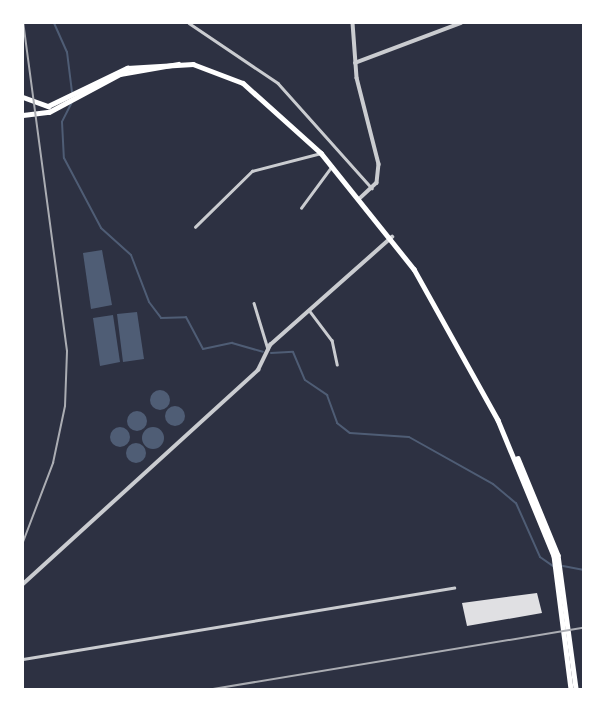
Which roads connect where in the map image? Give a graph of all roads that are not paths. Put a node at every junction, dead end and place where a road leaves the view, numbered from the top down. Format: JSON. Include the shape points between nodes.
{"nodes":[{"id":1,"x":189,"y":23,"type":"edge"},
{"id":2,"x":353,"y":23,"type":"edge"},
{"id":3,"x":461,"y":23,"type":"edge"},
{"id":4,"x":172,"y":63,"type":"junction"},
{"id":5,"x":355,"y":63,"type":"junction"},
{"id":6,"x":23,"y":97,"type":"edge"},
{"id":7,"x":23,"y":115,"type":"edge"},
{"id":8,"x":321,"y":153,"type":"junction"},
{"id":9,"x":333,"y":166,"type":"junction"},
{"id":10,"x":372,"y":188,"type":"junction"},
{"id":11,"x":361,"y":198,"type":"junction"},
{"id":12,"x":301,"y":208,"type":"dead end"},
{"id":13,"x":195,"y":226,"type":"dead end"},
{"id":14,"x":392,"y":237,"type":"junction"},
{"id":15,"x":254,"y":303,"type":"dead end"},
{"id":16,"x":309,"y":310,"type":"junction"},
{"id":17,"x":268,"y":349,"type":"junction"},
{"id":18,"x":337,"y":364,"type":"dead end"},
{"id":19,"x":23,"y":584,"type":"edge"},
{"id":20,"x":454,"y":588,"type":"dead end"},
{"id":21,"x":23,"y":659,"type":"edge"},
{"id":22,"x":574,"y":689,"type":"edge"}],
"edges":[{"from":1,"to":10,"type":"street","via":[[278,83]]},
{"from":2,"to":5,"type":"street"},
{"from":3,"to":5,"type":"street"},
{"from":4,"to":6,"type":"main road","via":[[127,68],[48,106]]},
{"from":4,"to":7,"type":"main road","via":[[120,74],[50,112]]},
{"from":4,"to":8,"type":"main road","via":[[186,63],[243,83]]},
{"from":5,"to":10,"type":"street","via":[[377,147],[379,177]]},
{"from":8,"to":9,"type":"main road"},
{"from":8,"to":13,"type":"street","via":[[252,171]]},
{"from":9,"to":11,"type":"main road"},
{"from":9,"to":12,"type":"street"},
{"from":10,"to":11,"type":"street"},
{"from":11,"to":14,"type":"main road"},
{"from":14,"to":16,"type":"street"},
{"from":14,"to":22,"type":"main road","via":[[451,330],[510,446],[550,542]]},
{"from":15,"to":17,"type":"street"},
{"from":16,"to":17,"type":"street"},
{"from":16,"to":18,"type":"street","via":[[332,340]]},
{"from":17,"to":19,"type":"street","via":[[258,370]]},
{"from":20,"to":21,"type":"street"}]}
